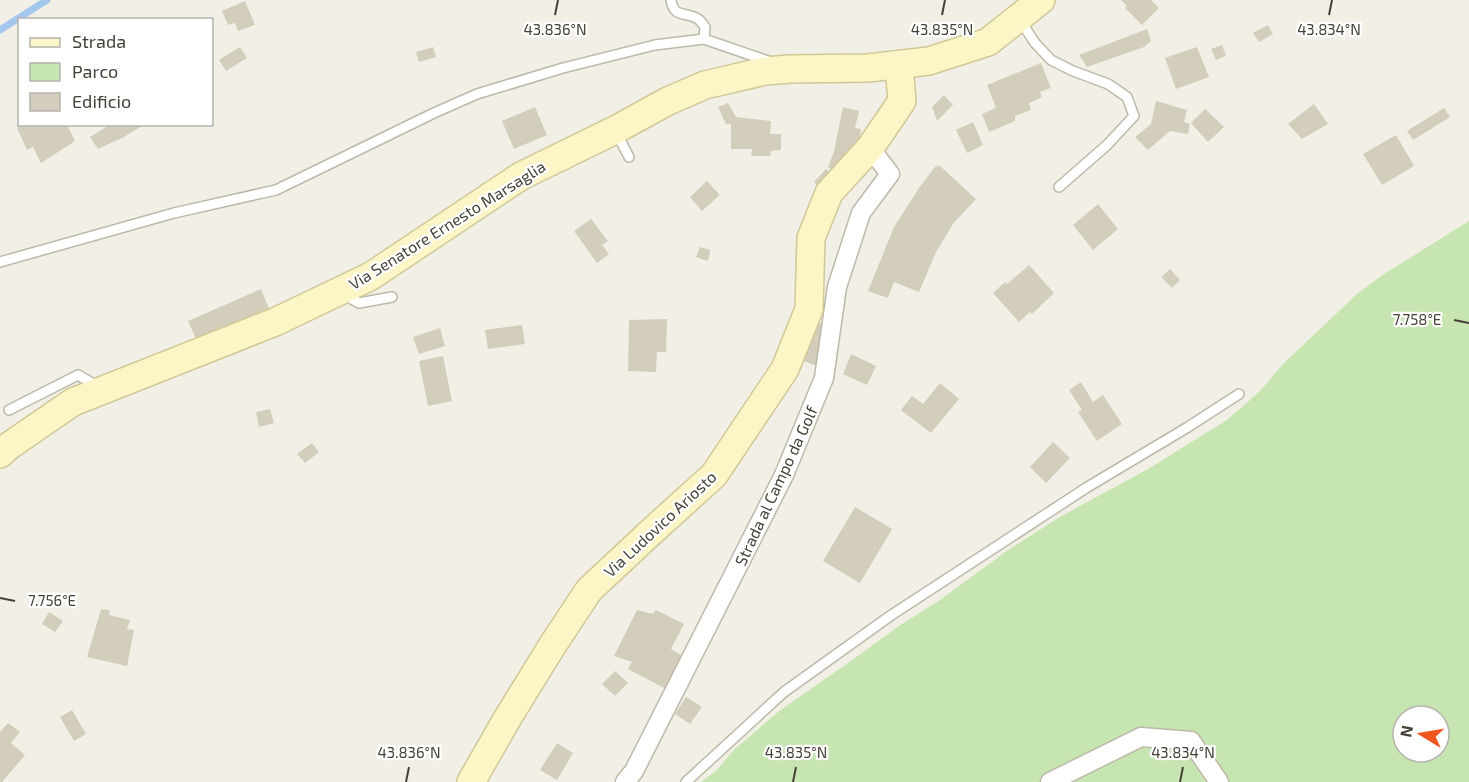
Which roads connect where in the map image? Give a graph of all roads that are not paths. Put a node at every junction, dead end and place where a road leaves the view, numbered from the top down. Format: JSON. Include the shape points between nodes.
{"nodes":[{"id":1,"x":671,"y":0,"type":"edge"},
{"id":2,"x":1041,"y":0,"type":"edge"},
{"id":3,"x":1018,"y":18,"type":"junction"},
{"id":4,"x":704,"y":39,"type":"junction"},
{"id":5,"x":899,"y":65,"type":"junction"},
{"id":6,"x":790,"y":69,"type":"junction"},
{"id":7,"x":615,"y":130,"type":"junction"},
{"id":8,"x":870,"y":148,"type":"junction"},
{"id":9,"x":629,"y":157,"type":"dead end"},
{"id":10,"x":1059,"y":187,"type":"dead end"},
{"id":11,"x":0,"y":262,"type":"edge"},
{"id":12,"x":338,"y":291,"type":"junction"},
{"id":13,"x":392,"y":297,"type":"dead end"},
{"id":14,"x":121,"y":386,"type":"junction"},
{"id":15,"x":1239,"y":394,"type":"dead end"},
{"id":16,"x":9,"y":410,"type":"dead end"},
{"id":17,"x":0,"y":454,"type":"edge"},
{"id":18,"x":471,"y":782,"type":"edge"},
{"id":19,"x":625,"y":782,"type":"edge"},
{"id":20,"x":686,"y":782,"type":"edge"},
{"id":21,"x":1050,"y":782,"type":"edge"},
{"id":22,"x":1219,"y":782,"type":"edge"}],
"edges":[{"from":1,"to":4,"type":"lane","via":[[680,14],[697,18],[705,27]]},
{"from":2,"to":3,"type":"street","name":"Via Senatore Ernesto Marsaglia"},
{"from":3,"to":5,"type":"street","name":"Via Senatore Ernesto Marsaglia","via":[[988,42],[929,61]]},
{"from":3,"to":10,"type":"lane","via":[[1051,60],[1108,84],[1127,97],[1134,116]]},
{"from":4,"to":6,"type":"lane"},
{"from":4,"to":11,"type":"lane","via":[[655,45],[597,59],[477,94],[276,190],[174,213]]},
{"from":5,"to":6,"type":"street","name":"Via Senatore Ernesto Marsaglia"},
{"from":5,"to":8,"type":"street","name":"Via Ludovico Ariosto","via":[[902,101]]},
{"from":6,"to":7,"type":"street","name":"Via Senatore Ernesto Marsaglia","via":[[705,85]]},
{"from":7,"to":9,"type":"lane"},
{"from":7,"to":12,"type":"street","name":"Via Senatore Ernesto Marsaglia","via":[[521,176],[371,276]]},
{"from":8,"to":18,"type":"street","name":"Via Ludovico Ariosto","via":[[829,193],[811,238],[809,309],[786,369],[714,475],[589,590]]},
{"from":8,"to":19,"type":"street","name":"Strada al Campo da Golf","via":[[890,174],[861,213],[837,287],[824,378],[784,475]]},
{"from":12,"to":13,"type":"lane","via":[[359,303]]},
{"from":12,"to":14,"type":"street","name":"Via Senatore Ernesto Marsaglia"},
{"from":14,"to":16,"type":"lane","via":[[78,375]]},
{"from":14,"to":17,"type":"street","name":"Via Senatore Ernesto Marsaglia","via":[[73,402]]},
{"from":15,"to":20,"type":"lane","via":[[890,616],[784,692]]},
{"from":21,"to":22,"type":"street","via":[[1141,737],[1191,741]]}]}
